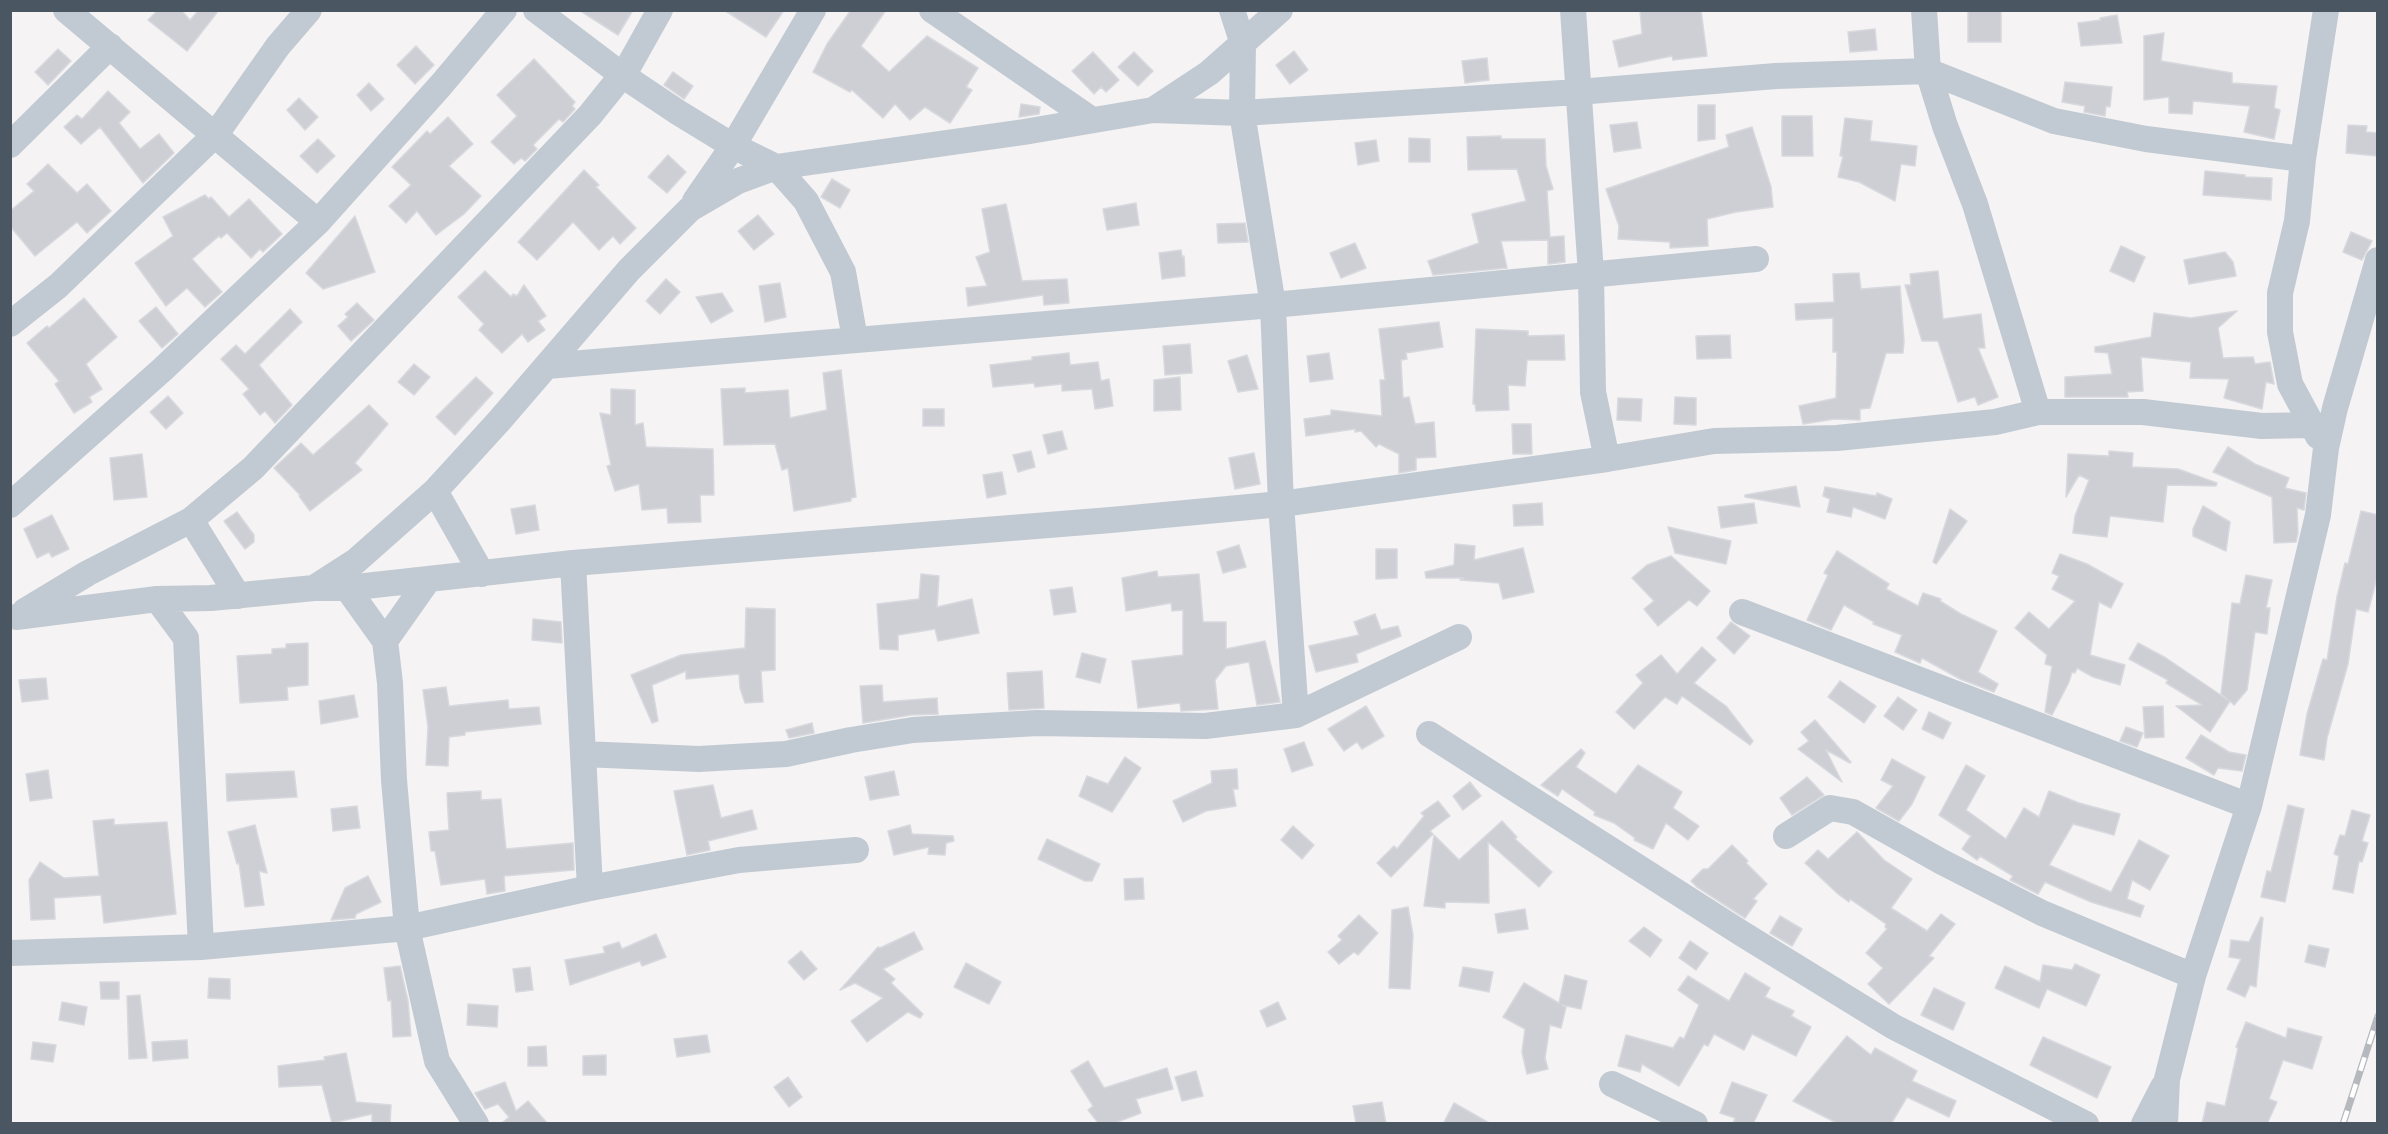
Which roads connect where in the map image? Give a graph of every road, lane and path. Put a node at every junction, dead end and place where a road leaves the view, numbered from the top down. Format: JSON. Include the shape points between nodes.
{"nodes":[{"id":1,"x":66,"y":10,"type":"edge"},
{"id":2,"x":309,"y":10,"type":"edge"},
{"id":3,"x":504,"y":10,"type":"edge"},
{"id":4,"x":536,"y":10,"type":"edge"},
{"id":5,"x":660,"y":10,"type":"edge"},
{"id":6,"x":813,"y":10,"type":"edge"},
{"id":7,"x":932,"y":10,"type":"edge"},
{"id":8,"x":1233,"y":10,"type":"edge"},
{"id":9,"x":1573,"y":10,"type":"edge"},
{"id":10,"x":1924,"y":10,"type":"edge"},
{"id":11,"x":2326,"y":10,"type":"edge"},
{"id":12,"x":1272,"y":12,"type":"edge"},
{"id":13,"x":1243,"y":44,"type":"junction"},
{"id":14,"x":110,"y":46,"type":"junction"},
{"id":15,"x":1928,"y":71,"type":"junction"},
{"id":16,"x":622,"y":75,"type":"junction"},
{"id":17,"x":1578,"y":92,"type":"junction"},
{"id":18,"x":1153,"y":110,"type":"junction"},
{"id":19,"x":1242,"y":113,"type":"junction"},
{"id":20,"x":1092,"y":120,"type":"junction"},
{"id":21,"x":216,"y":134,"type":"junction"},
{"id":22,"x":10,"y":145,"type":"edge"},
{"id":23,"x":733,"y":146,"type":"junction"},
{"id":24,"x":2303,"y":159,"type":"junction"},
{"id":25,"x":776,"y":167,"type":"junction"},
{"id":26,"x":690,"y":209,"type":"junction"},
{"id":27,"x":318,"y":222,"type":"junction"},
{"id":28,"x":1756,"y":259,"type":"dead end"},
{"id":29,"x":2378,"y":260,"type":"edge"},
{"id":30,"x":1591,"y":274,"type":"junction"},
{"id":31,"x":1273,"y":305,"type":"junction"},
{"id":32,"x":10,"y":324,"type":"edge"},
{"id":33,"x":855,"y":339,"type":"junction"},
{"id":34,"x":547,"y":366,"type":"junction"},
{"id":35,"x":2038,"y":411,"type":"junction"},
{"id":36,"x":2311,"y":425,"type":"junction"},
{"id":37,"x":2326,"y":448,"type":"junction"},
{"id":38,"x":1607,"y":459,"type":"junction"},
{"id":39,"x":435,"y":491,"type":"junction"},
{"id":40,"x":1281,"y":504,"type":"junction"},
{"id":41,"x":10,"y":505,"type":"edge"},
{"id":42,"x":191,"y":520,"type":"junction"},
{"id":43,"x":573,"y":563,"type":"junction"},
{"id":44,"x":482,"y":574,"type":"junction"},
{"id":45,"x":428,"y":580,"type":"junction"},
{"id":46,"x":314,"y":588,"type":"junction"},
{"id":47,"x":347,"y":588,"type":"junction"},
{"id":48,"x":238,"y":596,"type":"junction"},
{"id":49,"x":210,"y":598,"type":"junction"},
{"id":50,"x":157,"y":599,"type":"junction"},
{"id":51,"x":1742,"y":612,"type":"dead end"},
{"id":52,"x":13,"y":617,"type":"edge"},
{"id":53,"x":1459,"y":637,"type":"dead end"},
{"id":54,"x":186,"y":638,"type":"junction"},
{"id":55,"x":385,"y":641,"type":"junction"},
{"id":56,"x":1296,"y":715,"type":"junction"},
{"id":57,"x":1429,"y":734,"type":"dead end"},
{"id":58,"x":583,"y":754,"type":"junction"},
{"id":59,"x":2249,"y":806,"type":"junction"},
{"id":60,"x":1786,"y":836,"type":"dead end"},
{"id":61,"x":856,"y":850,"type":"dead end"},
{"id":62,"x":590,"y":888,"type":"junction"},
{"id":63,"x":407,"y":928,"type":"junction"},
{"id":64,"x":201,"y":947,"type":"junction"},
{"id":65,"x":10,"y":953,"type":"edge"},
{"id":66,"x":2193,"y":976,"type":"junction"},
{"id":67,"x":2167,"y":1079,"type":"junction"},
{"id":68,"x":1612,"y":1084,"type":"dead end"},
{"id":69,"x":476,"y":1124,"type":"edge"},
{"id":70,"x":1695,"y":1124,"type":"edge"},
{"id":71,"x":2086,"y":1124,"type":"edge"},
{"id":72,"x":2144,"y":1124,"type":"edge"},
{"id":73,"x":2165,"y":1124,"type":"edge"}],
"edges":[{"from":1,"to":14,"type":"street"},
{"from":2,"to":21,"type":"street","via":[[278,46]]},
{"from":3,"to":27,"type":"street"},
{"from":4,"to":16,"type":"street"},
{"from":5,"to":16,"type":"street"},
{"from":6,"to":23,"type":"street"},
{"from":7,"to":20,"type":"street"},
{"from":8,"to":13,"type":"street"},
{"from":9,"to":17,"type":"street"},
{"from":10,"to":15,"type":"street"},
{"from":11,"to":24,"type":"street"},
{"from":12,"to":13,"type":"street"},
{"from":13,"to":18,"type":"street","via":[[1209,73]]},
{"from":13,"to":19,"type":"street"},
{"from":14,"to":21,"type":"street"},
{"from":14,"to":22,"type":"street"},
{"from":15,"to":17,"type":"street","via":[[1776,76]]},
{"from":15,"to":24,"type":"street","via":[[2054,121],[2146,139]]},
{"from":15,"to":35,"type":"street","via":[[1975,204]]},
{"from":16,"to":23,"type":"street"},
{"from":16,"to":42,"type":"street","via":[[590,115],[253,468]]},
{"from":17,"to":19,"type":"street"},
{"from":17,"to":30,"type":"street"},
{"from":18,"to":19,"type":"street"},
{"from":18,"to":20,"type":"street"},
{"from":19,"to":31,"type":"street"},
{"from":20,"to":25,"type":"street"},
{"from":21,"to":27,"type":"street"},
{"from":21,"to":32,"type":"street","via":[[58,286]]},
{"from":23,"to":25,"type":"street"},
{"from":23,"to":26,"type":"street"},
{"from":24,"to":36,"type":"street","via":[[2297,221],[2280,294],[2280,332],[2290,384]]},
{"from":25,"to":26,"type":"street","via":[[738,181]]},
{"from":25,"to":33,"type":"street","via":[[806,201],[843,272]]},
{"from":26,"to":34,"type":"street","via":[[628,270]]},
{"from":27,"to":41,"type":"street","via":[[163,369]]},
{"from":28,"to":30,"type":"street"},
{"from":29,"to":37,"type":"street"},
{"from":30,"to":31,"type":"street"},
{"from":30,"to":38,"type":"street","via":[[1593,393]]},
{"from":31,"to":33,"type":"street"},
{"from":31,"to":40,"type":"street"},
{"from":33,"to":34,"type":"street"},
{"from":34,"to":39,"type":"street"},
{"from":35,"to":36,"type":"street","via":[[2144,412],[2262,426]]},
{"from":35,"to":38,"type":"street","via":[[1995,422],[1837,438],[1714,441]]},
{"from":36,"to":37,"type":"street"},
{"from":37,"to":59,"type":"street","via":[[2318,515]]},
{"from":38,"to":40,"type":"street"},
{"from":39,"to":44,"type":"street"},
{"from":39,"to":46,"type":"street","via":[[356,561]]},
{"from":40,"to":43,"type":"street"},
{"from":40,"to":56,"type":"street"},
{"from":42,"to":48,"type":"street"},
{"from":42,"to":52,"type":"street"},
{"from":43,"to":44,"type":"street"},
{"from":43,"to":58,"type":"street"},
{"from":44,"to":45,"type":"street"},
{"from":45,"to":47,"type":"street"},
{"from":45,"to":55,"type":"street"},
{"from":46,"to":47,"type":"street"},
{"from":46,"to":48,"type":"street"},
{"from":47,"to":55,"type":"street"},
{"from":48,"to":49,"type":"street"},
{"from":49,"to":50,"type":"street"},
{"from":49,"to":54,"type":"street"},
{"from":50,"to":52,"type":"street"},
{"from":50,"to":54,"type":"street"},
{"from":51,"to":59,"type":"street"},
{"from":53,"to":56,"type":"street"},
{"from":54,"to":64,"type":"street"},
{"from":55,"to":63,"type":"street"},
{"from":56,"to":58,"type":"street","via":[[1205,726],[1038,723],[913,730],[786,754],[699,759]]},
{"from":57,"to":71,"type":"street","via":[[1894,1027]]},
{"from":58,"to":62,"type":"street"},
{"from":59,"to":66,"type":"street"},
{"from":60,"to":66,"type":"street","via":[[1830,808],[1853,812],[2042,913]]},
{"from":61,"to":62,"type":"street","via":[[739,860]]},
{"from":62,"to":63,"type":"street"},
{"from":63,"to":64,"type":"street"},
{"from":63,"to":69,"type":"street","via":[[437,1061]]},
{"from":64,"to":65,"type":"street"},
{"from":66,"to":67,"type":"street"},
{"from":67,"to":72,"type":"street"},
{"from":67,"to":73,"type":"street"},
{"from":68,"to":70,"type":"street"}]}
